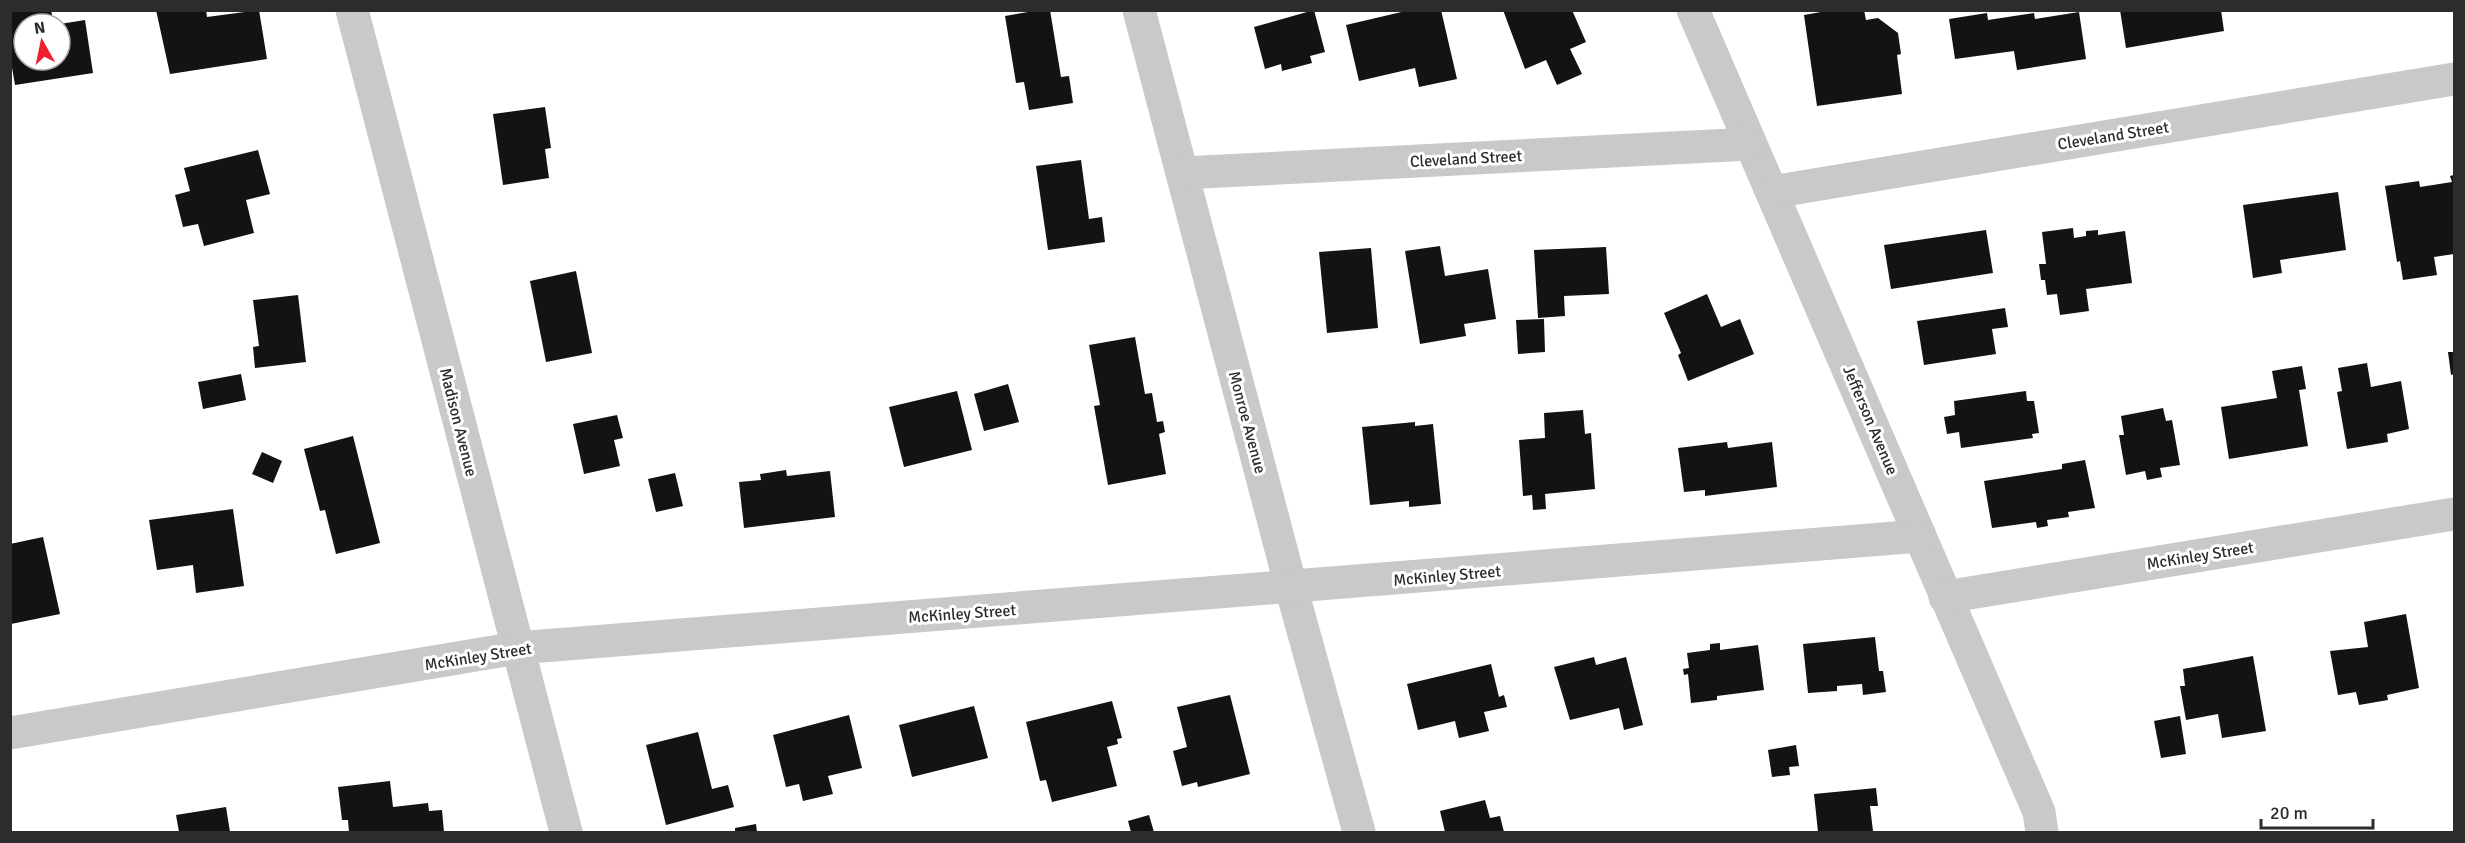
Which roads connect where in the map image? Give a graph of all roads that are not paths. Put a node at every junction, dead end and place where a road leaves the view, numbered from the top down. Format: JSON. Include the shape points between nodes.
{"nodes":[{"id":1,"x":352,"y":10,"type":"edge"},
{"id":2,"x":1140,"y":10,"type":"edge"},
{"id":3,"x":1693,"y":10,"type":"edge"},
{"id":4,"x":2454,"y":79,"type":"edge"},
{"id":5,"x":1750,"y":144,"type":"junction"},
{"id":6,"x":1182,"y":173,"type":"junction"},
{"id":7,"x":1772,"y":192,"type":"junction"},
{"id":8,"x":2454,"y":514,"type":"edge"},
{"id":9,"x":1920,"y":536,"type":"junction"},
{"id":10,"x":1291,"y":587,"type":"junction"},
{"id":11,"x":1945,"y":597,"type":"junction"},
{"id":12,"x":517,"y":648,"type":"junction"},
{"id":13,"x":10,"y":733,"type":"edge"},
{"id":14,"x":566,"y":832,"type":"edge"},
{"id":15,"x":1359,"y":832,"type":"edge"},
{"id":16,"x":2042,"y":832,"type":"edge"}],
"edges":[{"from":1,"to":12,"type":"street","name":"Madison Avenue"},
{"from":2,"to":6,"type":"street","name":"Monroe Avenue"},
{"from":3,"to":5,"type":"street","name":"Jefferson Avenue"},
{"from":4,"to":7,"type":"street","name":"Cleveland Street"},
{"from":5,"to":6,"type":"street","name":"Cleveland Street"},
{"from":5,"to":7,"type":"street","name":"Jefferson Avenue"},
{"from":6,"to":10,"type":"street","name":"Monroe Avenue"},
{"from":7,"to":9,"type":"street","name":"Jefferson Avenue"},
{"from":8,"to":11,"type":"street","name":"McKinley Street"},
{"from":9,"to":10,"type":"street","name":"McKinley Street"},
{"from":9,"to":11,"type":"street","name":"Jefferson Avenue"},
{"from":10,"to":12,"type":"street","name":"McKinley Street"},
{"from":10,"to":15,"type":"street","name":"Monroe Avenue"},
{"from":11,"to":16,"type":"street","name":"Jefferson Avenue","via":[[2039,812]]},
{"from":12,"to":13,"type":"street","name":"McKinley Street"},
{"from":12,"to":14,"type":"street","name":"Madison Avenue"}]}
